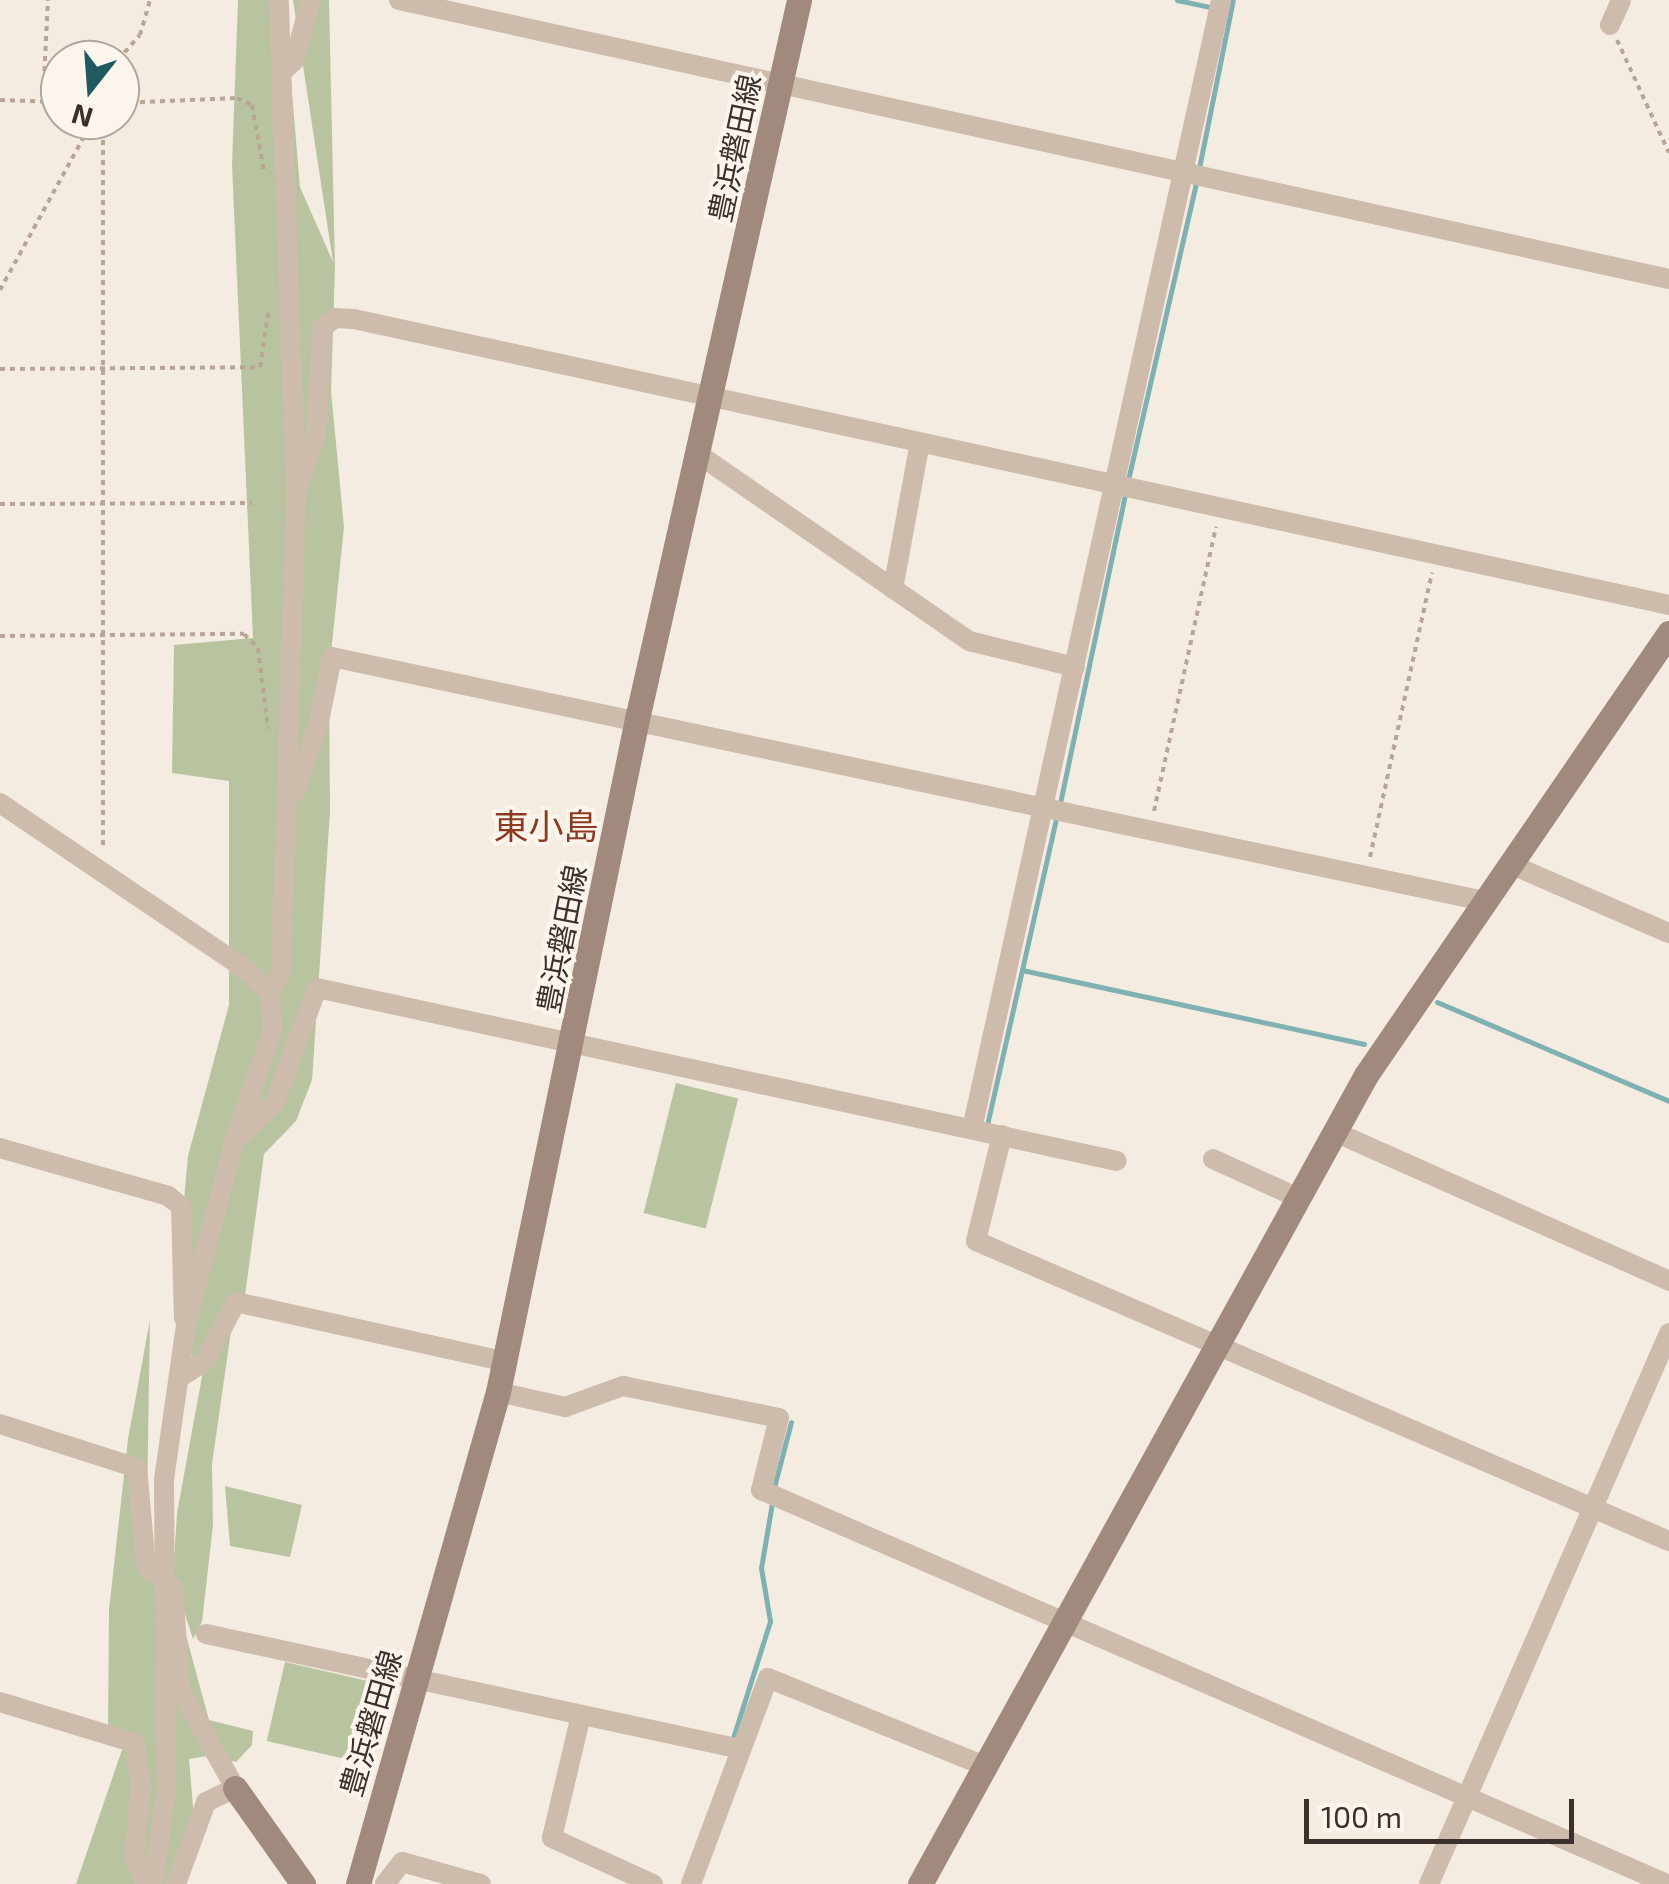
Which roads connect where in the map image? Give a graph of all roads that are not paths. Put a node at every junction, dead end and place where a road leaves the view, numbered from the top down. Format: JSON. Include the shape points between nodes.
{"nodes":[{"id":1,"x":280,"y":0,"type":"edge"},
{"id":2,"x":311,"y":0,"type":"edge"},
{"id":3,"x":400,"y":0,"type":"edge"},
{"id":4,"x":799,"y":0,"type":"edge"},
{"id":5,"x":1221,"y":0,"type":"edge"},
{"id":6,"x":1621,"y":0,"type":"edge"},
{"id":7,"x":1610,"y":25,"type":"road end"},
{"id":8,"x":282,"y":72,"type":"junction"},
{"id":9,"x":782,"y":81,"type":"junction"},
{"id":10,"x":1184,"y":171,"type":"junction"},
{"id":11,"x":1669,"y":279,"type":"edge"},
{"id":12,"x":714,"y":398,"type":"junction"},
{"id":13,"x":920,"y":442,"type":"junction"},
{"id":14,"x":701,"y":456,"type":"junction"},
{"id":15,"x":1116,"y":485,"type":"junction"},
{"id":16,"x":296,"y":493,"type":"junction"},
{"id":17,"x":893,"y":589,"type":"junction"},
{"id":18,"x":1669,"y":606,"type":"edge"},
{"id":19,"x":1669,"y":634,"type":"edge"},
{"id":20,"x":1075,"y":668,"type":"junction"},
{"id":21,"x":637,"y":719,"type":"junction"},
{"id":22,"x":286,"y":798,"type":"junction"},
{"id":23,"x":0,"y":803,"type":"edge"},
{"id":24,"x":1044,"y":808,"type":"junction"},
{"id":25,"x":1510,"y":864,"type":"junction"},
{"id":26,"x":1484,"y":901,"type":"junction"},
{"id":27,"x":1669,"y":932,"type":"edge"},
{"id":28,"x":268,"y":992,"type":"junction"},
{"id":29,"x":574,"y":1040,"type":"junction"},
{"id":30,"x":1334,"y":1132,"type":"junction"},
{"id":31,"x":988,"y":1133,"type":"junction"},
{"id":32,"x":234,"y":1142,"type":"junction"},
{"id":33,"x":0,"y":1148,"type":"edge"},
{"id":34,"x":1213,"y":1158,"type":"dead end"},
{"id":35,"x":1117,"y":1162,"type":"dead end"},
{"id":36,"x":1298,"y":1198,"type":"junction"},
{"id":37,"x":1669,"y":1281,"type":"edge"},
{"id":38,"x":186,"y":1325,"type":"junction"},
{"id":39,"x":1669,"y":1333,"type":"edge"},
{"id":40,"x":1217,"y":1346,"type":"junction"},
{"id":41,"x":503,"y":1361,"type":"junction"},
{"id":42,"x":182,"y":1376,"type":"junction"},
{"id":43,"x":498,"y":1392,"type":"junction"},
{"id":44,"x":0,"y":1424,"type":"edge"},
{"id":45,"x":1593,"y":1508,"type":"junction"},
{"id":46,"x":1669,"y":1542,"type":"edge"},
{"id":47,"x":160,"y":1579,"type":"junction"},
{"id":48,"x":1064,"y":1622,"type":"junction"},
{"id":49,"x":206,"y":1634,"type":"dead end"},
{"id":50,"x":416,"y":1680,"type":"junction"},
{"id":51,"x":0,"y":1702,"type":"edge"},
{"id":52,"x":581,"y":1715,"type":"junction"},
{"id":53,"x":733,"y":1747,"type":"junction"},
{"id":54,"x":985,"y":1766,"type":"junction"},
{"id":55,"x":235,"y":1788,"type":"junction"},
{"id":56,"x":1467,"y":1798,"type":"junction"},
{"id":57,"x":202,"y":1810,"type":"junction"},
{"id":58,"x":149,"y":1884,"type":"edge"},
{"id":59,"x":164,"y":1884,"type":"edge"},
{"id":60,"x":176,"y":1884,"type":"edge"},
{"id":61,"x":303,"y":1884,"type":"edge"},
{"id":62,"x":358,"y":1884,"type":"edge"},
{"id":63,"x":385,"y":1884,"type":"edge"},
{"id":64,"x":481,"y":1884,"type":"edge"},
{"id":65,"x":653,"y":1884,"type":"edge"},
{"id":66,"x":691,"y":1884,"type":"edge"},
{"id":67,"x":920,"y":1884,"type":"edge"},
{"id":68,"x":1429,"y":1884,"type":"edge"},
{"id":69,"x":1667,"y":1884,"type":"edge"}],
"edges":[{"from":1,"to":8,"type":"street"},
{"from":2,"to":8,"type":"street","via":[[294,61]]},
{"from":3,"to":9,"type":"street"},
{"from":4,"to":9,"type":"main road","name":"豊浜磐田線"},
{"from":5,"to":10,"type":"street"},
{"from":6,"to":7,"type":"street"},
{"from":8,"to":16,"type":"street"},
{"from":9,"to":10,"type":"street"},
{"from":9,"to":12,"type":"main road","name":"豊浜磐田線"},
{"from":10,"to":11,"type":"street"},
{"from":10,"to":15,"type":"street"},
{"from":12,"to":13,"type":"street"},
{"from":12,"to":14,"type":"main road","name":"豊浜磐田線"},
{"from":12,"to":16,"type":"street","via":[[335,318],[317,344],[316,436]]},
{"from":13,"to":15,"type":"street"},
{"from":13,"to":17,"type":"street"},
{"from":14,"to":17,"type":"street"},
{"from":14,"to":21,"type":"main road","name":"豊浜磐田線"},
{"from":15,"to":18,"type":"street"},
{"from":15,"to":20,"type":"street"},
{"from":16,"to":22,"type":"street"},
{"from":17,"to":20,"type":"street","via":[[968,641]]},
{"from":19,"to":25,"type":"main road"},
{"from":20,"to":24,"type":"street"},
{"from":21,"to":22,"type":"street","via":[[332,657],[318,726],[296,790]]},
{"from":21,"to":24,"type":"street"},
{"from":21,"to":29,"type":"main road","name":"豊浜磐田線"},
{"from":22,"to":28,"type":"street","via":[[282,976]]},
{"from":23,"to":28,"type":"street","via":[[244,968]]},
{"from":24,"to":26,"type":"street"},
{"from":24,"to":31,"type":"street"},
{"from":25,"to":26,"type":"main road"},
{"from":25,"to":27,"type":"street"},
{"from":26,"to":30,"type":"main road"},
{"from":28,"to":32,"type":"street","via":[[273,1029]]},
{"from":29,"to":31,"type":"street"},
{"from":29,"to":32,"type":"street","via":[[317,988],[274,1102]]},
{"from":29,"to":41,"type":"main road","name":"豊浜磐田線"},
{"from":30,"to":36,"type":"main road"},
{"from":30,"to":37,"type":"street"},
{"from":31,"to":35,"type":"street"},
{"from":31,"to":40,"type":"street","via":[[976,1241]]},
{"from":32,"to":38,"type":"street"},
{"from":33,"to":38,"type":"street","via":[[168,1196],[182,1206]]},
{"from":34,"to":36,"type":"street"},
{"from":36,"to":40,"type":"main road"},
{"from":38,"to":42,"type":"street"},
{"from":39,"to":45,"type":"street"},
{"from":40,"to":45,"type":"street"},
{"from":40,"to":48,"type":"main road"},
{"from":41,"to":42,"type":"street","via":[[236,1302],[206,1362]]},
{"from":41,"to":43,"type":"main road","name":"豊浜磐田線"},
{"from":42,"to":47,"type":"street","via":[[164,1480]]},
{"from":43,"to":48,"type":"street","via":[[566,1408],[623,1386],[779,1418],[761,1490]]},
{"from":43,"to":50,"type":"main road","name":"豊浜磐田線"},
{"from":44,"to":47,"type":"street","via":[[131,1461],[146,1566]]},
{"from":45,"to":46,"type":"street"},
{"from":45,"to":56,"type":"street"},
{"from":47,"to":55,"type":"street","via":[[174,1588],[180,1689]]},
{"from":47,"to":58,"type":"street","via":[[166,1792]]},
{"from":48,"to":54,"type":"main road"},
{"from":48,"to":56,"type":"street"},
{"from":49,"to":50,"type":"street"},
{"from":50,"to":52,"type":"street"},
{"from":50,"to":62,"type":"main road","name":"豊浜磐田線"},
{"from":51,"to":58,"type":"street","via":[[136,1743],[141,1784],[134,1854]]},
{"from":52,"to":53,"type":"street"},
{"from":52,"to":65,"type":"street","via":[[552,1838]]},
{"from":53,"to":54,"type":"street","via":[[768,1678]]},
{"from":53,"to":66,"type":"street"},
{"from":54,"to":67,"type":"main road"},
{"from":55,"to":57,"type":"street"},
{"from":55,"to":61,"type":"main road"},
{"from":56,"to":68,"type":"street"},
{"from":56,"to":69,"type":"street"},
{"from":57,"to":59,"type":"street"},
{"from":57,"to":60,"type":"street"},
{"from":63,"to":64,"type":"street","via":[[402,1862]]}]}
